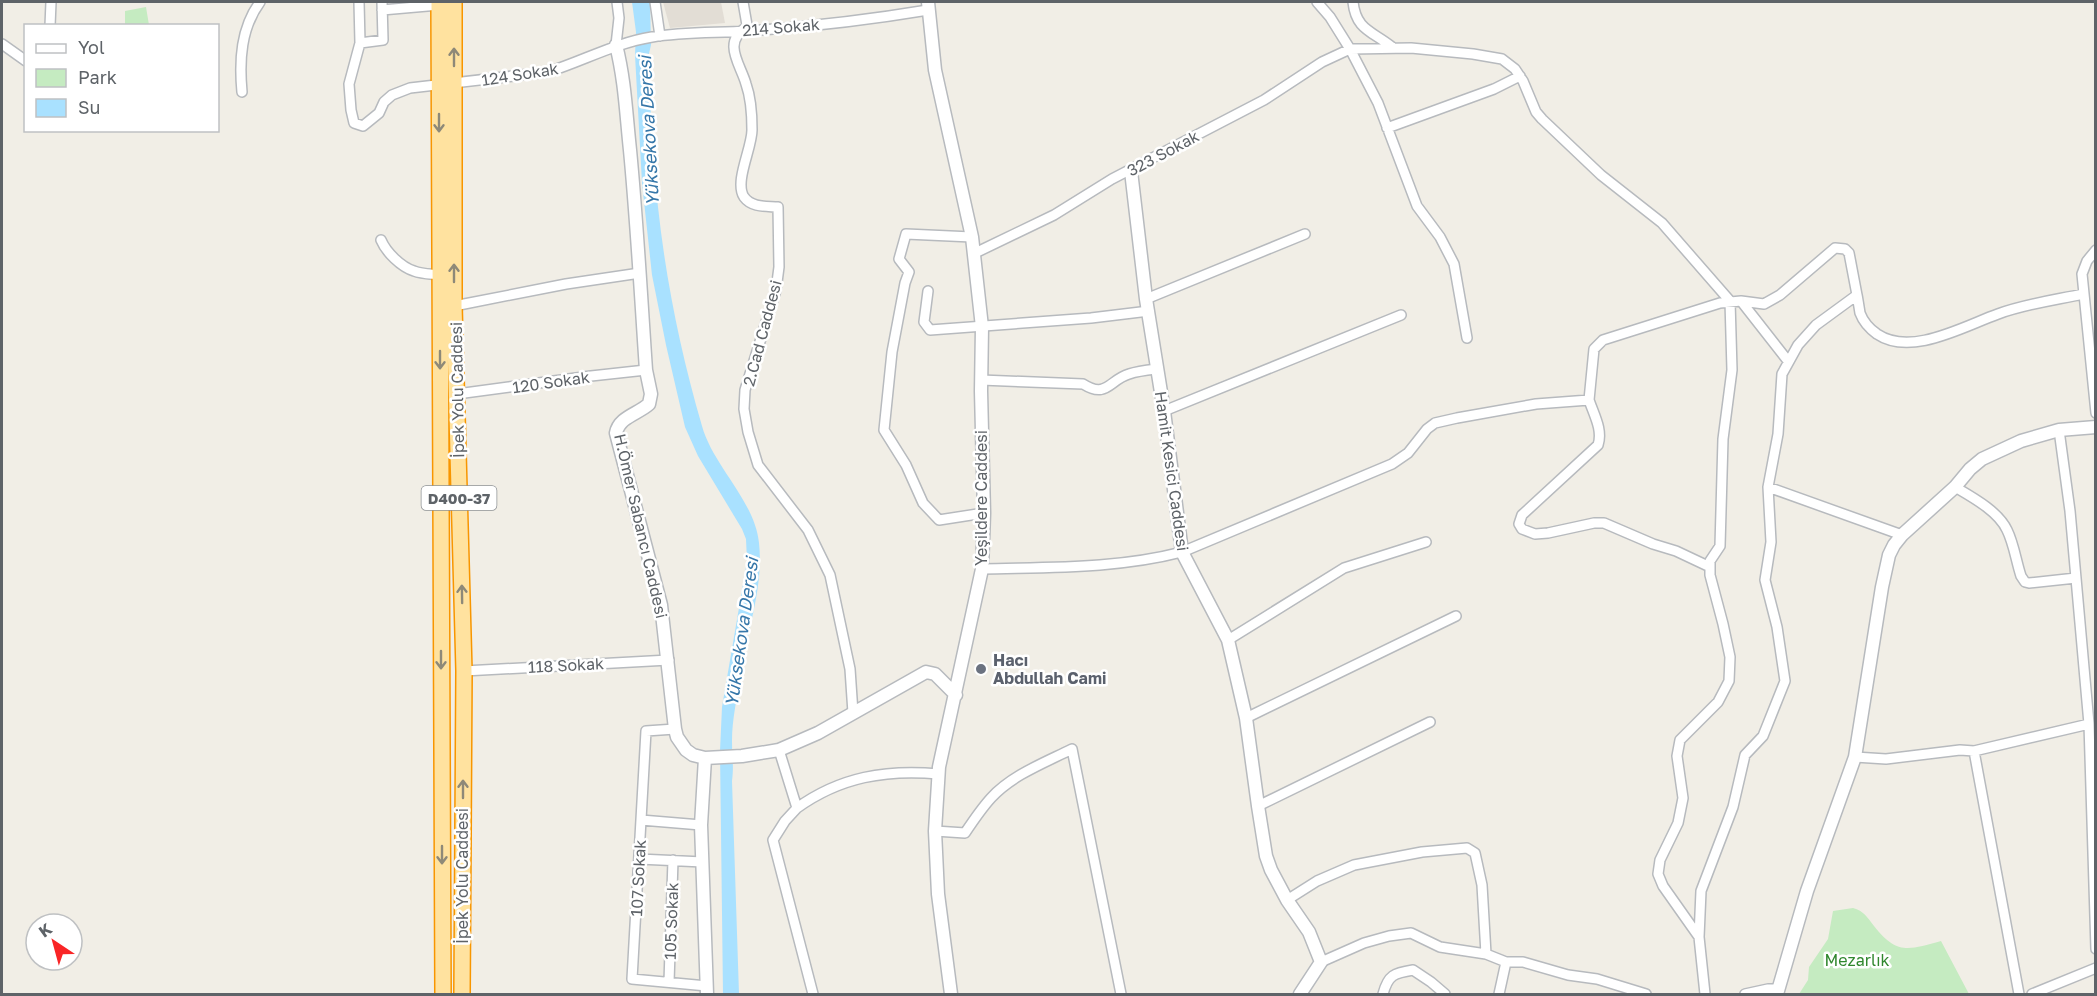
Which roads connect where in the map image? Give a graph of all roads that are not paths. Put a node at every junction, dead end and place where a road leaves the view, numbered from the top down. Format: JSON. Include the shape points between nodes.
{"nodes":[{"id":1,"x":51,"y":2,"type":"edge"},
{"id":2,"x":260,"y":2,"type":"edge"},
{"id":3,"x":359,"y":2,"type":"edge"},
{"id":4,"x":617,"y":2,"type":"edge"},
{"id":5,"x":655,"y":2,"type":"edge"},
{"id":6,"x":743,"y":2,"type":"edge"},
{"id":7,"x":1317,"y":2,"type":"edge"},
{"id":8,"x":1353,"y":2,"type":"edge"},
{"id":9,"x":444,"y":3,"type":"edge"},
{"id":10,"x":382,"y":6,"type":"edge"},
{"id":11,"x":928,"y":6,"type":"edge"},
{"id":12,"x":50,"y":24,"type":"edge"},
{"id":13,"x":740,"y":31,"type":"junction"},
{"id":14,"x":656,"y":37,"type":"junction"},
{"id":15,"x":633,"y":41,"type":"joint"},
{"id":16,"x":360,"y":43,"type":"junction"},
{"id":17,"x":2,"y":44,"type":"edge"},
{"id":18,"x":616,"y":45,"type":"junction"},
{"id":19,"x":1392,"y":47,"type":"junction"},
{"id":20,"x":1350,"y":49,"type":"junction"},
{"id":21,"x":24,"y":60,"type":"edge"},
{"id":22,"x":1520,"y":76,"type":"junction"},
{"id":23,"x":446,"y":84,"type":"junction"},
{"id":24,"x":242,"y":92,"type":"dead end"},
{"id":25,"x":1387,"y":128,"type":"junction"},
{"id":26,"x":1131,"y":171,"type":"junction"},
{"id":27,"x":1305,"y":234,"type":"dead end"},
{"id":28,"x":972,"y":237,"type":"junction"},
{"id":29,"x":381,"y":240,"type":"dead end"},
{"id":30,"x":2096,"y":250,"type":"edge"},
{"id":31,"x":973,"y":254,"type":"junction"},
{"id":32,"x":640,"y":273,"type":"junction"},
{"id":33,"x":439,"y":275,"type":"junction"},
{"id":34,"x":928,"y":291,"type":"dead end"},
{"id":35,"x":2083,"y":294,"type":"junction"},
{"id":36,"x":1857,"y":295,"type":"junction"},
{"id":37,"x":1730,"y":301,"type":"junction"},
{"id":38,"x":1741,"y":302,"type":"junction"},
{"id":39,"x":1148,"y":305,"type":"junction"},
{"id":40,"x":454,"y":306,"type":"junction"},
{"id":41,"x":1401,"y":315,"type":"dead end"},
{"id":42,"x":982,"y":327,"type":"junction"},
{"id":43,"x":1467,"y":338,"type":"dead end"},
{"id":44,"x":1788,"y":361,"type":"junction"},
{"id":45,"x":1157,"y":369,"type":"junction"},
{"id":46,"x":646,"y":370,"type":"junction"},
{"id":47,"x":981,"y":380,"type":"junction"},
{"id":48,"x":457,"y":394,"type":"junction"},
{"id":49,"x":1589,"y":400,"type":"junction"},
{"id":50,"x":1164,"y":411,"type":"junction"},
{"id":51,"x":2096,"y":413,"type":"edge"},
{"id":52,"x":2096,"y":427,"type":"edge"},
{"id":53,"x":2059,"y":430,"type":"junction"},
{"id":54,"x":1955,"y":487,"type":"junction"},
{"id":55,"x":1768,"y":488,"type":"junction"},
{"id":56,"x":984,"y":513,"type":"junction"},
{"id":57,"x":1902,"y":535,"type":"junction"},
{"id":58,"x":1426,"y":542,"type":"dead end"},
{"id":59,"x":1182,"y":552,"type":"junction"},
{"id":60,"x":1710,"y":567,"type":"junction"},
{"id":61,"x":982,"y":569,"type":"junction"},
{"id":62,"x":2076,"y":578,"type":"junction"},
{"id":63,"x":1456,"y":616,"type":"dead end"},
{"id":64,"x":1228,"y":640,"type":"junction"},
{"id":65,"x":669,"y":660,"type":"junction"},
{"id":66,"x":464,"y":671,"type":"junction"},
{"id":67,"x":956,"y":695,"type":"junction"},
{"id":68,"x":853,"y":713,"type":"junction"},
{"id":69,"x":1246,"y":718,"type":"junction"},
{"id":70,"x":1430,"y":722,"type":"dead end"},
{"id":71,"x":2089,"y":724,"type":"junction"},
{"id":72,"x":675,"y":729,"type":"junction"},
{"id":73,"x":779,"y":750,"type":"junction"},
{"id":74,"x":1974,"y":750,"type":"junction"},
{"id":75,"x":2093,"y":755,"type":"edge"},
{"id":76,"x":1855,"y":757,"type":"junction"},
{"id":77,"x":709,"y":758,"type":"junction"},
{"id":78,"x":939,"y":774,"type":"junction"},
{"id":79,"x":2094,"y":803,"type":"edge"},
{"id":80,"x":1258,"y":806,"type":"junction"},
{"id":81,"x":797,"y":808,"type":"junction"},
{"id":82,"x":641,"y":820,"type":"junction"},
{"id":83,"x":701,"y":825,"type":"junction"},
{"id":84,"x":935,"y":831,"type":"junction"},
{"id":85,"x":639,"y":859,"type":"junction"},
{"id":86,"x":673,"y":860,"type":"junction"},
{"id":87,"x":703,"y":862,"type":"junction"},
{"id":88,"x":1287,"y":900,"type":"junction"},
{"id":89,"x":1700,"y":937,"type":"junction"},
{"id":90,"x":2096,"y":949,"type":"edge"},
{"id":91,"x":1486,"y":954,"type":"junction"},
{"id":92,"x":1321,"y":962,"type":"junction"},
{"id":93,"x":1506,"y":962,"type":"junction"},
{"id":94,"x":2096,"y":969,"type":"edge"},
{"id":95,"x":669,"y":982,"type":"junction"},
{"id":96,"x":707,"y":991,"type":"edge"},
{"id":97,"x":1777,"y":992,"type":"edge"},
{"id":98,"x":443,"y":994,"type":"edge"},
{"id":99,"x":462,"y":994,"type":"edge"},
{"id":100,"x":813,"y":994,"type":"edge"},
{"id":101,"x":951,"y":994,"type":"edge"},
{"id":102,"x":1120,"y":994,"type":"edge"},
{"id":103,"x":1300,"y":994,"type":"edge"},
{"id":104,"x":1383,"y":994,"type":"edge"},
{"id":105,"x":1445,"y":994,"type":"edge"},
{"id":106,"x":1499,"y":994,"type":"edge"},
{"id":107,"x":1646,"y":994,"type":"edge"},
{"id":108,"x":1705,"y":994,"type":"edge"},
{"id":109,"x":1745,"y":994,"type":"edge"},
{"id":110,"x":2019,"y":994,"type":"edge"},
{"id":111,"x":2032,"y":994,"type":"edge"}],
"edges":[{"from":1,"to":12,"type":"street"},
{"from":2,"to":24,"type":"street","via":[[244,34]]},
{"from":3,"to":16,"type":"street"},
{"from":4,"to":18,"type":"street"},
{"from":5,"to":14,"type":"street"},
{"from":6,"to":13,"type":"street","name":"2.Cad Caddesi","via":[[747,27]]},
{"from":7,"to":20,"type":"street"},
{"from":8,"to":19,"type":"street","via":[[1358,22]]},
{"from":9,"to":10,"type":"street"},
{"from":9,"to":23,"type":"highway","name":"İpek Yolu Caddesi","number":"D400-37"},
{"from":10,"to":16,"type":"street","via":[[383,40]]},
{"from":11,"to":13,"type":"street","name":"214 Sokak","via":[[800,27]]},
{"from":11,"to":28,"type":"street","name":"Yeşildere Caddesi","via":[[935,70]]},
{"from":13,"to":14,"type":"street","name":"214 Sokak"},
{"from":13,"to":68,"type":"street","name":"2.Cad Caddesi","via":[[733,52],[747,85],[752,132],[740,183],[744,197],[754,205],[778,207],[779,225],[776,290],[745,390],[744,409],[758,465],[808,530],[830,575],[850,669]]},
{"from":14,"to":15,"type":"street","name":"214 Sokak"},
{"from":15,"to":18,"type":"street","name":"124 Sokak"},
{"from":16,"to":23,"type":"street","name":"124 Sokak","via":[[349,84],[354,123],[363,126],[371,121],[392,95],[410,88]]},
{"from":17,"to":21,"type":"street"},
{"from":18,"to":23,"type":"street","name":"124 Sokak","via":[[548,72]]},
{"from":18,"to":32,"type":"street","name":"H.Ömer Sabancı Caddesi","via":[[626,93]]},
{"from":19,"to":20,"type":"street"},
{"from":19,"to":22,"type":"street","via":[[1502,59]]},
{"from":20,"to":25,"type":"street"},
{"from":20,"to":26,"type":"street","name":"323 Sokak"},
{"from":22,"to":25,"type":"street"},
{"from":22,"to":37,"type":"street","via":[[1536,112],[1601,175],[1662,223]]},
{"from":23,"to":33,"type":"highway","name":"İpek Yolu Caddesi","number":"D400-37","one_way":true},
{"from":40,"to":23,"type":"highway","name":"İpek Yolu Caddesi","number":"D400-37","one_way":true},
{"from":25,"to":43,"type":"street","via":[[1417,206],[1454,264]]},
{"from":26,"to":31,"type":"street","name":"323 Sokak"},
{"from":26,"to":39,"type":"street","name":"Hamit Kesici Caddesi"},
{"from":27,"to":39,"type":"street"},
{"from":28,"to":31,"type":"street","name":"Yeşildere Caddesi"},
{"from":28,"to":56,"type":"street","via":[[906,234],[899,259],[909,272],[892,352],[884,430],[923,502],[939,520]]},
{"from":29,"to":33,"type":"street","via":[[406,267]]},
{"from":30,"to":35,"type":"street","via":[[2084,267]]},
{"from":31,"to":42,"type":"street","name":"Yeşildere Caddesi"},
{"from":32,"to":40,"type":"street"},
{"from":32,"to":46,"type":"street","name":"H.Ömer Sabancı Caddesi"},
{"from":33,"to":98,"type":"highway","name":"İpek Yolu Caddesi","number":"D400-37","one_way":true},
{"from":34,"to":42,"type":"street","via":[[924,322],[930,330]]},
{"from":35,"to":36,"type":"street","via":[[2000,313],[1916,343],[1900,343],[1871,330],[1861,314]]},
{"from":35,"to":51,"type":"street"},
{"from":36,"to":38,"type":"street","via":[[1849,253],[1840,248],[1764,304]]},
{"from":36,"to":44,"type":"street","via":[[1816,325]]},
{"from":37,"to":38,"type":"street"},
{"from":37,"to":49,"type":"street","via":[[1598,342],[1594,348]]},
{"from":37,"to":60,"type":"street","via":[[1732,370],[1724,439],[1720,546]]},
{"from":38,"to":44,"type":"street"},
{"from":39,"to":42,"type":"street"},
{"from":39,"to":45,"type":"street","name":"Hamit Kesici Caddesi"},
{"from":40,"to":48,"type":"highway","name":"İpek Yolu Caddesi","number":"D400-37"},
{"from":41,"to":50,"type":"street"},
{"from":42,"to":47,"type":"street","name":"Yeşildere Caddesi"},
{"from":44,"to":55,"type":"street","via":[[1782,374],[1778,434]]},
{"from":45,"to":47,"type":"street","via":[[1128,374],[1099,390],[1083,384]]},
{"from":45,"to":50,"type":"street","name":"Hamit Kesici Caddesi"},
{"from":46,"to":48,"type":"street","name":"120 Sokak"},
{"from":46,"to":65,"type":"street","name":"H.Ömer Sabancı Caddesi","via":[[649,404],[623,420],[616,433],[661,605]]},
{"from":47,"to":56,"type":"street","name":"Yeşildere Caddesi"},
{"from":66,"to":48,"type":"highway","name":"İpek Yolu Caddesi","number":"D400-37","one_way":true},
{"from":49,"to":59,"type":"street","via":[[1435,423],[1402,459]]},
{"from":49,"to":60,"type":"street","via":[[1600,429],[1598,445],[1522,515],[1521,529],[1535,534],[1604,523]]},
{"from":50,"to":59,"type":"street","name":"Hamit Kesici Caddesi"},
{"from":52,"to":53,"type":"street"},
{"from":53,"to":54,"type":"street","via":[[2021,441],[1982,459]]},
{"from":53,"to":62,"type":"street"},
{"from":54,"to":57,"type":"street"},
{"from":54,"to":62,"type":"street","via":[[2003,524],[2025,582]]},
{"from":55,"to":57,"type":"street"},
{"from":55,"to":89,"type":"street","via":[[1771,542],[1765,580],[1785,681],[1763,736],[1745,755],[1733,807],[1701,891]]},
{"from":56,"to":61,"type":"street","name":"Yeşildere Caddesi"},
{"from":57,"to":76,"type":"street","via":[[1889,555]]},
{"from":58,"to":64,"type":"street","via":[[1344,568]]},
{"from":59,"to":61,"type":"street","via":[[1097,566]]},
{"from":59,"to":64,"type":"street","name":"Hamit Kesici Caddesi"},
{"from":60,"to":89,"type":"street","via":[[1730,657],[1729,681],[1718,702],[1680,740],[1677,756],[1683,798],[1678,823],[1660,860],[1658,874]]},
{"from":61,"to":67,"type":"street","name":"Yeşildere Caddesi"},
{"from":62,"to":71,"type":"street"},
{"from":63,"to":69,"type":"street"},
{"from":64,"to":69,"type":"street","name":"Hamit Kesici Caddesi"},
{"from":65,"to":66,"type":"street","name":"118 Sokak"},
{"from":65,"to":72,"type":"street","name":"H.Ömer Sabancı Caddesi"},
{"from":99,"to":66,"type":"highway","name":"İpek Yolu Caddesi","number":"D400-37","one_way":true},
{"from":67,"to":68,"type":"street","via":[[935,674],[926,672]]},
{"from":67,"to":78,"type":"street","name":"Yeşildere Caddesi"},
{"from":68,"to":73,"type":"street"},
{"from":69,"to":80,"type":"street","name":"Hamit Kesici Caddesi"},
{"from":70,"to":80,"type":"street"},
{"from":71,"to":74,"type":"street"},
{"from":71,"to":75,"type":"street"},
{"from":72,"to":77,"type":"street","name":"H.Ömer Sabancı Caddesi","via":[[686,750]]},
{"from":72,"to":82,"type":"street","name":"107 Sokak","via":[[646,731]]},
{"from":73,"to":77,"type":"street"},
{"from":73,"to":81,"type":"street"},
{"from":74,"to":76,"type":"street","via":[[1886,759]]},
{"from":74,"to":110,"type":"street"},
{"from":75,"to":79,"type":"street"},
{"from":76,"to":97,"type":"street","via":[[1807,891]]},
{"from":77,"to":83,"type":"street"},
{"from":78,"to":81,"type":"street","via":[[913,772],[840,783]]},
{"from":78,"to":84,"type":"street","name":"Yeşildere Caddesi"},
{"from":79,"to":90,"type":"street"},
{"from":80,"to":88,"type":"street","name":"Hamit Kesici Caddesi","via":[[1266,856]]},
{"from":81,"to":100,"type":"street","via":[[773,840]]},
{"from":82,"to":83,"type":"street"},
{"from":82,"to":85,"type":"street","name":"107 Sokak"},
{"from":83,"to":87,"type":"street"},
{"from":84,"to":101,"type":"street","name":"Yeşildere Caddesi","via":[[938,894]]},
{"from":84,"to":102,"type":"street","via":[[965,832],[1001,789],[1072,749]]},
{"from":85,"to":86,"type":"street"},
{"from":85,"to":95,"type":"street","name":"107 Sokak","via":[[632,979]]},
{"from":86,"to":87,"type":"street"},
{"from":86,"to":95,"type":"street","name":"105 Sokak"},
{"from":87,"to":96,"type":"street"},
{"from":88,"to":91,"type":"street","via":[[1354,865],[1467,848],[1475,853],[1482,885]]},
{"from":88,"to":92,"type":"street","name":"Hamit Kesici Caddesi","via":[[1309,932]]},
{"from":89,"to":108,"type":"street"},
{"from":91,"to":92,"type":"street","via":[[1440,946],[1411,933],[1364,944]]},
{"from":91,"to":93,"type":"street"},
{"from":92,"to":103,"type":"street"},
{"from":93,"to":106,"type":"street"},
{"from":93,"to":107,"type":"street","via":[[1523,962]]},
{"from":94,"to":111,"type":"street"},
{"from":95,"to":96,"type":"street","name":"107 Sokak"},
{"from":97,"to":109,"type":"street","via":[[1768,989]]},
{"from":104,"to":105,"type":"street","via":[[1387,981],[1397,972],[1413,970]]}]}
